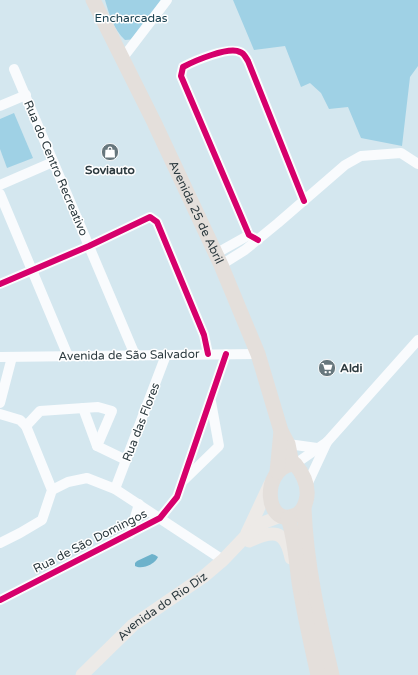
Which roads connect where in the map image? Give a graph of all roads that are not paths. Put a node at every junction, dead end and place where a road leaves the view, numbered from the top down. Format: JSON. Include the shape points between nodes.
{"nodes":[{"id":1,"x":167,"y":0,"type":"edge"},
{"id":2,"x":96,"y":2,"type":"edge"},
{"id":3,"x":122,"y":59,"type":"junction"},
{"id":4,"x":14,"y":69,"type":"dead end"},
{"id":5,"x":26,"y":95,"type":"junction"},
{"id":6,"x":0,"y":106,"type":"edge"},
{"id":7,"x":54,"y":162,"type":"junction"},
{"id":8,"x":418,"y":164,"type":"edge"},
{"id":9,"x":0,"y":185,"type":"edge"},
{"id":10,"x":0,"y":194,"type":"edge"},
{"id":11,"x":304,"y":201,"type":"junction"},
{"id":12,"x":253,"y":238,"type":"junction"},
{"id":13,"x":89,"y":246,"type":"junction"},
{"id":14,"x":218,"y":260,"type":"junction"},
{"id":15,"x":32,"y":270,"type":"junction"},
{"id":16,"x":0,"y":284,"type":"edge"},
{"id":17,"x":418,"y":340,"type":"edge"},
{"id":18,"x":208,"y":354,"type":"junction"},
{"id":19,"x":226,"y":354,"type":"junction"},
{"id":20,"x":258,"y":354,"type":"junction"},
{"id":21,"x":135,"y":355,"type":"junction"},
{"id":22,"x":166,"y":355,"type":"junction"},
{"id":23,"x":68,"y":356,"type":"junction"},
{"id":24,"x":0,"y":357,"type":"edge"},
{"id":25,"x":12,"y":357,"type":"junction"},
{"id":26,"x":210,"y":401,"type":"junction"},
{"id":27,"x":0,"y":402,"type":"edge"},
{"id":28,"x":83,"y":408,"type":"junction"},
{"id":29,"x":0,"y":414,"type":"edge"},
{"id":30,"x":26,"y":426,"type":"junction"},
{"id":31,"x":285,"y":438,"type":"junction"},
{"id":32,"x":327,"y":442,"type":"junction"},
{"id":33,"x":97,"y":446,"type":"junction"},
{"id":34,"x":317,"y":448,"type":"junction"},
{"id":35,"x":126,"y":460,"type":"junction"},
{"id":36,"x":294,"y":464,"type":"junction"},
{"id":37,"x":274,"y":478,"type":"junction"},
{"id":38,"x":182,"y":482,"type":"junction"},
{"id":39,"x":307,"y":485,"type":"junction"},
{"id":40,"x":115,"y":489,"type":"junction"},
{"id":41,"x":52,"y":490,"type":"junction"},
{"id":42,"x":139,"y":504,"type":"junction"},
{"id":43,"x":304,"y":508,"type":"junction"},
{"id":44,"x":284,"y":517,"type":"junction"},
{"id":45,"x":160,"y":518,"type":"junction"},
{"id":46,"x":130,"y":534,"type":"junction"},
{"id":47,"x":240,"y":542,"type":"junction"},
{"id":48,"x":0,"y":543,"type":"edge"},
{"id":49,"x":223,"y":560,"type":"junction"},
{"id":50,"x":297,"y":568,"type":"junction"},
{"id":51,"x":0,"y":600,"type":"edge"},
{"id":52,"x":82,"y":675,"type":"edge"},
{"id":53,"x":318,"y":675,"type":"edge"},
{"id":54,"x":332,"y":675,"type":"edge"}],
"edges":[{"from":1,"to":3,"type":"street"},
{"from":2,"to":3,"type":"highway","name":"Avenida 25 de Abril"},
{"from":3,"to":14,"type":"highway","name":"Avenida 25 de Abril"},
{"from":4,"to":5,"type":"street","name":"Rua do Centro Recreativo"},
{"from":5,"to":6,"type":"street"},
{"from":5,"to":7,"type":"street","name":"Rua do Centro Recreativo"},
{"from":7,"to":9,"type":"street"},
{"from":7,"to":13,"type":"street","name":"Rua do Centro Recreativo"},
{"from":8,"to":11,"type":"street","via":[[401,153],[361,156],[344,166]]},
{"from":10,"to":15,"type":"street"},
{"from":11,"to":12,"type":"street"},
{"from":11,"to":12,"type":"street","via":[[248,61],[242,52],[233,49],[183,67],[181,76]]},
{"from":12,"to":14,"type":"street"},
{"from":13,"to":15,"type":"street"},
{"from":13,"to":18,"type":"street","via":[[150,217],[157,222],[204,335]]},
{"from":13,"to":21,"type":"street","name":"Rua do Centro Recreativo"},
{"from":14,"to":20,"type":"highway","name":"Avenida 25 de Abril"},
{"from":15,"to":16,"type":"street"},
{"from":15,"to":23,"type":"street"},
{"from":17,"to":32,"type":"street"},
{"from":18,"to":19,"type":"street","name":"Avenida de São Salvador"},
{"from":18,"to":22,"type":"street","name":"Avenida de São Salvador"},
{"from":19,"to":20,"type":"street","name":"Avenida de São Salvador"},
{"from":19,"to":26,"type":"street","name":"Rua de São Domingos"},
{"from":20,"to":31,"type":"highway","name":"Avenida 25 de Abril"},
{"from":21,"to":22,"type":"street","name":"Avenida de São Salvador"},
{"from":21,"to":23,"type":"street","name":"Avenida de São Salvador"},
{"from":22,"to":35,"type":"street","name":"Rua das Flores"},
{"from":23,"to":25,"type":"street","name":"Avenida de São Salvador"},
{"from":24,"to":25,"type":"street","name":"Avenida de São Salvador"},
{"from":25,"to":27,"type":"street"},
{"from":26,"to":38,"type":"street","name":"Rua de São Domingos"},
{"from":26,"to":38,"type":"street","via":[[219,446]]},
{"from":28,"to":30,"type":"street","via":[[40,411]]},
{"from":28,"to":33,"type":"street"},
{"from":28,"to":33,"type":"street","via":[[98,407],[112,411]]},
{"from":29,"to":30,"type":"street","via":[[20,420]]},
{"from":30,"to":41,"type":"street"},
{"from":31,"to":34,"type":"street"},
{"from":31,"to":36,"type":"highway","name":"Avenida 25 de Abril"},
{"from":31,"to":37,"type":"highway","name":"Avenida 25 de Abril"},
{"from":32,"to":34,"type":"street"},
{"from":32,"to":39,"type":"street"},
{"from":33,"to":35,"type":"street"},
{"from":34,"to":36,"type":"street"},
{"from":35,"to":40,"type":"street","name":"Rua das Flores"},
{"from":36,"to":37,"type":"highway","via":[[287,465]]},
{"from":36,"to":39,"type":"highway","via":[[302,472]]},
{"from":37,"to":44,"type":"highway","via":[[270,498],[274,508]]},
{"from":37,"to":47,"type":"main road","name":"Avenida do Rio Diz"},
{"from":38,"to":45,"type":"street","name":"Rua de São Domingos","via":[[177,497]]},
{"from":39,"to":43,"type":"highway","via":[[308,494]]},
{"from":40,"to":41,"type":"street","via":[[87,478],[68,482]]},
{"from":40,"to":42,"type":"street"},
{"from":41,"to":48,"type":"street","via":[[42,520]]},
{"from":42,"to":45,"type":"street"},
{"from":42,"to":46,"type":"street"},
{"from":43,"to":44,"type":"highway","via":[[298,515]]},
{"from":43,"to":54,"type":"highway","via":[[316,604]]},
{"from":44,"to":47,"type":"main road","name":"Avenida do Rio Diz","via":[[265,522]]},
{"from":44,"to":50,"type":"highway","via":[[292,531]]},
{"from":45,"to":46,"type":"street","name":"Rua de São Domingos"},
{"from":45,"to":49,"type":"street"},
{"from":46,"to":51,"type":"street","name":"Rua de São Domingos"},
{"from":47,"to":49,"type":"main road","name":"Avenida do Rio Diz"},
{"from":47,"to":50,"type":"main road","via":[[265,534],[279,534],[286,542]]},
{"from":49,"to":52,"type":"main road","name":"Avenida do Rio Diz","via":[[203,577],[133,625]]},
{"from":50,"to":53,"type":"highway"}]}
